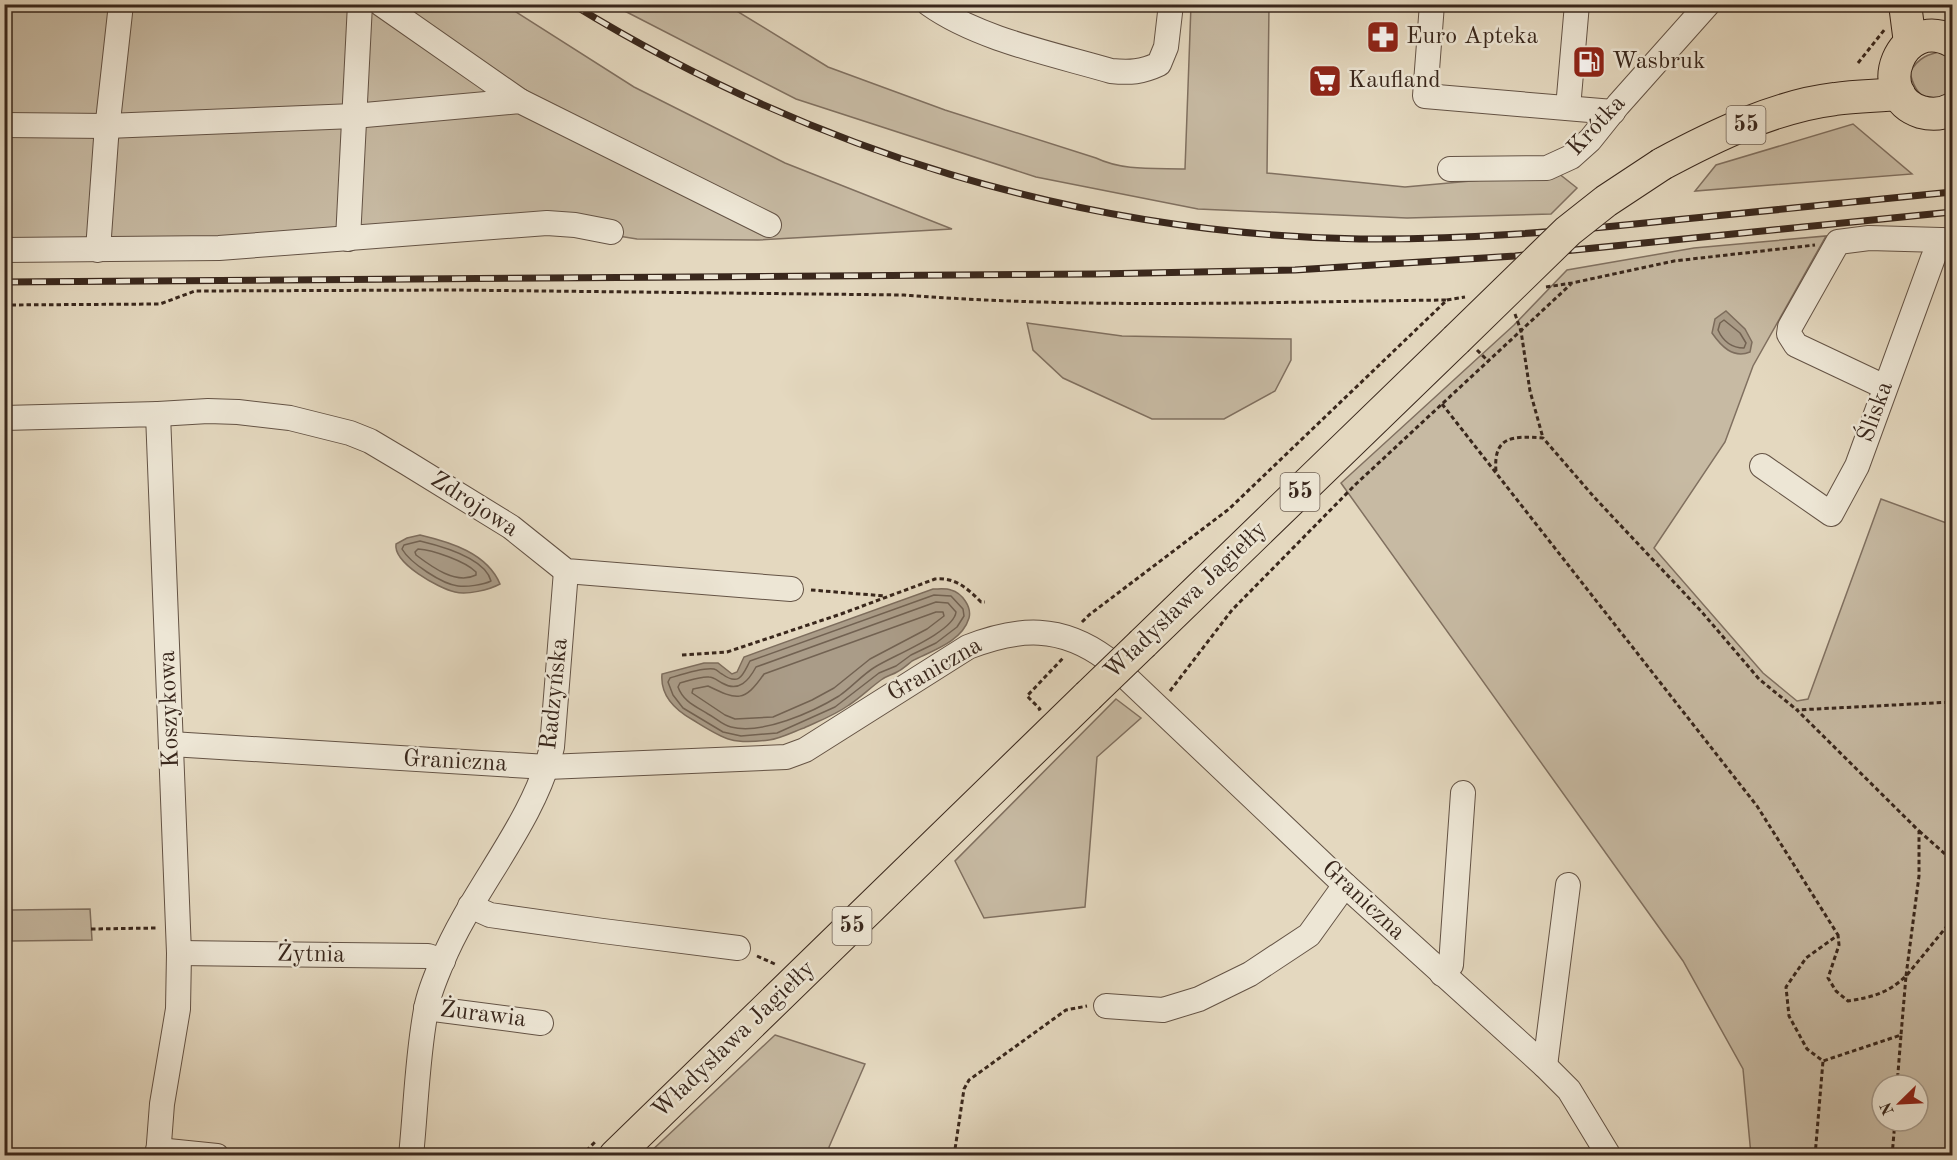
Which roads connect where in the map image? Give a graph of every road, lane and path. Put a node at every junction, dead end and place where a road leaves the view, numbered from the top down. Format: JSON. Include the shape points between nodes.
{"nodes":[{"id":1,"x":121,"y":4,"type":"edge"},
{"id":2,"x":360,"y":4,"type":"edge"},
{"id":3,"x":381,"y":4,"type":"edge"},
{"id":4,"x":929,"y":4,"type":"edge"},
{"id":5,"x":1171,"y":4,"type":"edge"},
{"id":6,"x":1432,"y":4,"type":"edge"},
{"id":7,"x":1577,"y":4,"type":"edge"},
{"id":8,"x":1708,"y":4,"type":"edge"},
{"id":9,"x":1919,"y":4,"type":"edge"},
{"id":10,"x":1940,"y":4,"type":"edge"},
{"id":11,"x":1924,"y":27,"type":"edge"},
{"id":12,"x":1858,"y":63,"type":"dead end"},
{"id":13,"x":1897,"y":83,"type":"junction"},
{"id":14,"x":520,"y":101,"type":"junction"},
{"id":15,"x":1568,"y":108,"type":"junction"},
{"id":16,"x":1953,"y":109,"type":"edge"},
{"id":17,"x":1613,"y":112,"type":"junction"},
{"id":18,"x":354,"y":116,"type":"junction"},
{"id":19,"x":4,"y":125,"type":"edge"},
{"id":20,"x":107,"y":126,"type":"junction"},
{"id":21,"x":1450,"y":169,"type":"dead end"},
{"id":22,"x":769,"y":225,"type":"dead end"},
{"id":23,"x":611,"y":232,"type":"dead end"},
{"id":24,"x":348,"y":239,"type":"junction"},
{"id":25,"x":1947,"y":241,"type":"edge"},
{"id":26,"x":1838,"y":242,"type":"junction"},
{"id":27,"x":4,"y":250,"type":"edge"},
{"id":28,"x":98,"y":250,"type":"junction"},
{"id":29,"x":1572,"y":283,"type":"junction"},
{"id":30,"x":1540,"y":287,"type":"dead end"},
{"id":31,"x":1467,"y":297,"type":"dead end"},
{"id":32,"x":1447,"y":300,"type":"junction"},
{"id":33,"x":4,"y":305,"type":"edge"},
{"id":34,"x":1521,"y":331,"type":"junction"},
{"id":35,"x":1464,"y":342,"type":"junction"},
{"id":36,"x":1488,"y":362,"type":"junction"},
{"id":37,"x":1885,"y":387,"type":"junction"},
{"id":38,"x":1442,"y":404,"type":"junction"},
{"id":39,"x":158,"y":414,"type":"junction"},
{"id":40,"x":4,"y":418,"type":"edge"},
{"id":41,"x":1543,"y":438,"type":"junction"},
{"id":42,"x":1762,"y":466,"type":"dead end"},
{"id":43,"x":1496,"y":473,"type":"junction"},
{"id":44,"x":566,"y":571,"type":"junction"},
{"id":45,"x":791,"y":589,"type":"joint"},
{"id":46,"x":889,"y":596,"type":"junction"},
{"id":47,"x":985,"y":602,"type":"dead end"},
{"id":48,"x":1075,"y":640,"type":"junction"},
{"id":49,"x":682,"y":655,"type":"dead end"},
{"id":50,"x":1953,"y":702,"type":"edge"},
{"id":51,"x":1158,"y":706,"type":"junction"},
{"id":52,"x":1040,"y":709,"type":"dead end"},
{"id":53,"x":1797,"y":710,"type":"junction"},
{"id":54,"x":171,"y":744,"type":"junction"},
{"id":55,"x":547,"y":767,"type":"junction"},
{"id":56,"x":1463,"y":793,"type":"dead end"},
{"id":57,"x":1919,"y":831,"type":"junction"},
{"id":58,"x":1953,"y":860,"type":"edge"},
{"id":59,"x":1345,"y":885,"type":"junction"},
{"id":60,"x":1568,"y":885,"type":"dead end"},
{"id":61,"x":470,"y":906,"type":"junction"},
{"id":62,"x":1953,"y":920,"type":"edge"},
{"id":63,"x":178,"y":927,"type":"junction"},
{"id":64,"x":91,"y":929,"type":"dead end"},
{"id":65,"x":1838,"y":935,"type":"junction"},
{"id":66,"x":738,"y":948,"type":"dead end"},
{"id":67,"x":179,"y":953,"type":"junction"},
{"id":68,"x":443,"y":961,"type":"junction"},
{"id":69,"x":1442,"y":974,"type":"junction"},
{"id":70,"x":1906,"y":976,"type":"junction"},
{"id":71,"x":1106,"y":1006,"type":"joint"},
{"id":72,"x":426,"y":1008,"type":"junction"},
{"id":73,"x":541,"y":1023,"type":"dead end"},
{"id":74,"x":1901,"y":1035,"type":"junction"},
{"id":75,"x":1823,"y":1061,"type":"junction"},
{"id":76,"x":1545,"y":1066,"type":"junction"},
{"id":77,"x":1898,"y":1073,"type":"edge"},
{"id":78,"x":1894,"y":1133,"type":"edge"},
{"id":79,"x":158,"y":1153,"type":"edge"},
{"id":80,"x":217,"y":1155,"type":"edge"},
{"id":81,"x":411,"y":1155,"type":"edge"},
{"id":82,"x":615,"y":1155,"type":"edge"},
{"id":83,"x":954,"y":1155,"type":"edge"},
{"id":84,"x":1609,"y":1155,"type":"edge"},
{"id":85,"x":1815,"y":1155,"type":"edge"},
{"id":86,"x":1892,"y":1155,"type":"edge"}],
"edges":[{"from":1,"to":20,"type":"street"},
{"from":2,"to":18,"type":"street"},
{"from":3,"to":14,"type":"street"},
{"from":4,"to":5,"type":"street","via":[[975,30],[1111,71],[1130,73],[1159,64],[1166,47]]},
{"from":6,"to":15,"type":"street","via":[[1425,96]]},
{"from":7,"to":15,"type":"street"},
{"from":8,"to":17,"type":"street","name":"Krótka"},
{"from":9,"to":11,"type":"main road"},
{"from":10,"to":11,"type":"path"},
{"from":11,"to":12,"type":"path"},
{"from":11,"to":13,"type":"main road","via":[[1897,61]]},
{"from":13,"to":16,"type":"main road","via":[[1906,104],[1916,110],[1938,114]]},
{"from":13,"to":35,"type":"main road","name":"Władysława Jagiełły","number":"55","bridge":true,"via":[[1761,119],[1709,139],[1662,164],[1568,231]]},
{"from":14,"to":18,"type":"street"},
{"from":14,"to":22,"type":"street"},
{"from":15,"to":17,"type":"street"},
{"from":17,"to":21,"type":"street","name":"Krótka","via":[[1590,140],[1558,165],[1532,169]]},
{"from":18,"to":20,"type":"street"},
{"from":18,"to":24,"type":"street"},
{"from":19,"to":20,"type":"street"},
{"from":20,"to":28,"type":"street"},
{"from":23,"to":24,"type":"street","via":[[547,224]]},
{"from":24,"to":28,"type":"street","via":[[219,248]]},
{"from":25,"to":26,"type":"street","via":[[1869,238]]},
{"from":25,"to":37,"type":"street","name":"Śliska"},
{"from":26,"to":29,"type":"path","via":[[1674,261]]},
{"from":26,"to":37,"type":"street","via":[[1789,334],[1796,345]]},
{"from":27,"to":28,"type":"street"},
{"from":29,"to":30,"type":"path"},
{"from":29,"to":34,"type":"path"},
{"from":31,"to":32,"type":"path"},
{"from":32,"to":33,"type":"path","via":[[1137,304],[975,301],[904,295],[454,290],[195,291],[160,304]]},
{"from":32,"to":48,"type":"path","via":[[1229,509],[1089,615],[1080,624]]},
{"from":34,"to":36,"type":"path"},
{"from":34,"to":41,"type":"path","via":[[1530,391]]},
{"from":35,"to":36,"type":"path"},
{"from":35,"to":82,"type":"main road","name":"Władysława Jagiełły","number":"55","bridge":true,"via":[[1143,643]]},
{"from":36,"to":38,"type":"path"},
{"from":37,"to":42,"type":"street","name":"Śliska","via":[[1857,466],[1831,514]]},
{"from":38,"to":43,"type":"path"},
{"from":38,"to":51,"type":"path","via":[[1356,484],[1232,610]]},
{"from":39,"to":40,"type":"street"},
{"from":39,"to":44,"type":"street","name":"Zdrojowa","via":[[238,412],[290,418],[350,433],[389,452],[512,527]]},
{"from":39,"to":54,"type":"street","name":"Koszykowa"},
{"from":41,"to":43,"type":"path","via":[[1522,436],[1504,442],[1497,451]]},
{"from":41,"to":53,"type":"path","via":[[1759,679]]},
{"from":43,"to":65,"type":"path","via":[[1757,806]]},
{"from":44,"to":45,"type":"street"},
{"from":44,"to":55,"type":"street","name":"Radzyńska","via":[[552,747]]},
{"from":45,"to":46,"type":"path"},
{"from":46,"to":47,"type":"path","via":[[947,578]]},
{"from":46,"to":49,"type":"path","via":[[727,652]]},
{"from":48,"to":51,"type":"street","name":"Graniczna","via":[[1107,659]]},
{"from":48,"to":52,"type":"path","via":[[1070,651],[1027,696]]},
{"from":48,"to":55,"type":"street","name":"Graniczna","via":[[1034,632],[1010,633],[968,647],[805,750],[786,757]]},
{"from":50,"to":53,"type":"path"},
{"from":51,"to":59,"type":"street","name":"Graniczna"},
{"from":53,"to":57,"type":"path"},
{"from":54,"to":55,"type":"street","name":"Graniczna"},
{"from":54,"to":63,"type":"street","name":"Koszykowa"},
{"from":55,"to":61,"type":"street","name":"Radzyńska"},
{"from":56,"to":69,"type":"street","via":[[1451,965]]},
{"from":57,"to":58,"type":"path"},
{"from":57,"to":70,"type":"path","via":[[1919,876]]},
{"from":59,"to":69,"type":"street","name":"Graniczna"},
{"from":59,"to":71,"type":"street","via":[[1309,935],[1250,974],[1199,999],[1162,1010]]},
{"from":60,"to":76,"type":"street"},
{"from":61,"to":66,"type":"street","via":[[490,915]]},
{"from":61,"to":68,"type":"street","name":"Radzyńska"},
{"from":62,"to":70,"type":"path"},
{"from":63,"to":64,"type":"path"},
{"from":63,"to":67,"type":"street","name":"Koszykowa"},
{"from":65,"to":70,"type":"path","via":[[1839,945],[1828,978],[1848,1001],[1872,998],[1893,989]]},
{"from":65,"to":75,"type":"path","via":[[1806,958],[1786,987],[1789,1017],[1807,1049]]},
{"from":67,"to":68,"type":"street","name":"Żytnia","via":[[428,956]]},
{"from":67,"to":79,"type":"street","name":"Koszykowa","via":[[178,1009]]},
{"from":68,"to":72,"type":"street","name":"Radzyńska"},
{"from":69,"to":76,"type":"street","name":"Graniczna"},
{"from":70,"to":74,"type":"path"},
{"from":71,"to":83,"type":"path","via":[[1066,1010],[969,1080],[964,1089]]},
{"from":72,"to":73,"type":"street","name":"Żurawia"},
{"from":72,"to":81,"type":"street","name":"Radzyńska"},
{"from":74,"to":75,"type":"path"},
{"from":74,"to":77,"type":"path"},
{"from":75,"to":85,"type":"path"},
{"from":76,"to":84,"type":"street","name":"Graniczna","via":[[1569,1090]]},
{"from":78,"to":86,"type":"path"},
{"from":79,"to":80,"type":"street"}]}
